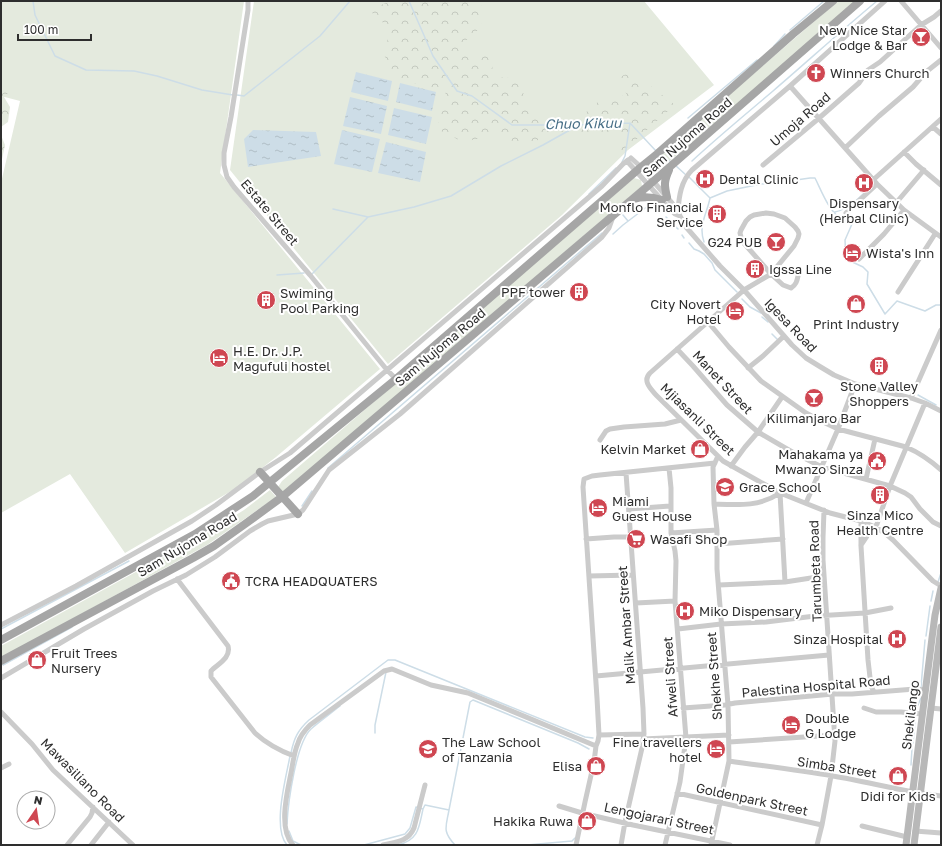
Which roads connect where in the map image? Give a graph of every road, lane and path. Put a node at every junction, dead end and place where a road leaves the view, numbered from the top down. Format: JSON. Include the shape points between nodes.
{"nodes":[{"id":1,"x":248,"y":1,"type":"edge"},
{"id":2,"x":832,"y":1,"type":"edge"},
{"id":3,"x":860,"y":1,"type":"edge"},
{"id":4,"x":885,"y":1,"type":"edge"},
{"id":5,"x":901,"y":1,"type":"edge"},
{"id":6,"x":941,"y":12,"type":"edge"},
{"id":7,"x":921,"y":25,"type":"junction"},
{"id":8,"x":941,"y":48,"type":"edge"},
{"id":9,"x":941,"y":60,"type":"edge"},
{"id":10,"x":790,"y":86,"type":"junction"},
{"id":11,"x":818,"y":119,"type":"junction"},
{"id":12,"x":941,"y":119,"type":"edge"},
{"id":13,"x":933,"y":127,"type":"junction"},
{"id":14,"x":941,"y":134,"type":"edge"},
{"id":15,"x":845,"y":148,"type":"junction"},
{"id":16,"x":904,"y":152,"type":"junction"},
{"id":17,"x":672,"y":165,"type":"junction"},
{"id":18,"x":763,"y":166,"type":"dead end"},
{"id":19,"x":638,"y":169,"type":"junction"},
{"id":20,"x":924,"y":170,"type":"junction"},
{"id":21,"x":875,"y":182,"type":"junction"},
{"id":22,"x":651,"y":183,"type":"junction"},
{"id":23,"x":941,"y":185,"type":"edge"},
{"id":24,"x":665,"y":198,"type":"junction"},
{"id":25,"x":630,"y":201,"type":"junction"},
{"id":26,"x":896,"y":203,"type":"junction"},
{"id":27,"x":904,"y":210,"type":"junction"},
{"id":28,"x":846,"y":213,"type":"dead end"},
{"id":29,"x":679,"y":214,"type":"junction"},
{"id":30,"x":613,"y":216,"type":"junction"},
{"id":31,"x":935,"y":234,"type":"junction"},
{"id":32,"x":941,"y":237,"type":"edge"},
{"id":33,"x":859,"y":259,"type":"dead end"},
{"id":34,"x":771,"y":274,"type":"junction"},
{"id":35,"x":798,"y":276,"type":"dead end"},
{"id":36,"x":744,"y":290,"type":"junction"},
{"id":37,"x":898,"y":292,"type":"dead end"},
{"id":38,"x":708,"y":322,"type":"junction"},
{"id":39,"x":941,"y":330,"type":"edge"},
{"id":40,"x":784,"y":336,"type":"junction"},
{"id":41,"x":677,"y":349,"type":"junction"},
{"id":42,"x":748,"y":368,"type":"junction"},
{"id":43,"x":387,"y":370,"type":"junction"},
{"id":44,"x":396,"y":378,"type":"junction"},
{"id":45,"x":855,"y":384,"type":"junction"},
{"id":46,"x":782,"y":397,"type":"junction"},
{"id":47,"x":911,"y":398,"type":"junction"},
{"id":48,"x":925,"y":403,"type":"junction"},
{"id":49,"x":941,"y":411,"type":"edge"},
{"id":50,"x":681,"y":420,"type":"junction"},
{"id":51,"x":838,"y":429,"type":"junction"},
{"id":52,"x":758,"y":432,"type":"junction"},
{"id":53,"x":874,"y":439,"type":"junction"},
{"id":54,"x":600,"y":440,"type":"dead end"},
{"id":55,"x":906,"y":447,"type":"junction"},
{"id":56,"x":718,"y":456,"type":"junction"},
{"id":57,"x":715,"y":463,"type":"junction"},
{"id":58,"x":731,"y":466,"type":"junction"},
{"id":59,"x":822,"y":467,"type":"junction"},
{"id":60,"x":669,"y":468,"type":"junction"},
{"id":61,"x":941,"y":470,"type":"edge"},
{"id":62,"x":260,"y":472,"type":"junction"},
{"id":63,"x":626,"y":473,"type":"junction"},
{"id":64,"x":866,"y":479,"type":"junction"},
{"id":65,"x":269,"y":483,"type":"junction"},
{"id":66,"x":890,"y":486,"type":"junction"},
{"id":67,"x":780,"y":493,"type":"junction"},
{"id":68,"x":282,"y":497,"type":"junction"},
{"id":69,"x":806,"y":503,"type":"junction"},
{"id":70,"x":714,"y":504,"type":"junction"},
{"id":71,"x":670,"y":506,"type":"junction"},
{"id":72,"x":629,"y":509,"type":"junction"},
{"id":73,"x":824,"y":510,"type":"junction"},
{"id":74,"x":298,"y":514,"type":"junction"},
{"id":75,"x":861,"y":521,"type":"junction"},
{"id":76,"x":941,"y":526,"type":"edge"},
{"id":77,"x":875,"y":527,"type":"junction"},
{"id":78,"x":717,"y":530,"type":"junction"},
{"id":79,"x":671,"y":533,"type":"junction"},
{"id":80,"x":631,"y":537,"type":"junction"},
{"id":81,"x":586,"y":539,"type":"junction"},
{"id":82,"x":783,"y":539,"type":"junction"},
{"id":83,"x":718,"y":544,"type":"junction"},
{"id":84,"x":861,"y":546,"type":"junction"},
{"id":85,"x":633,"y":574,"type":"junction"},
{"id":86,"x":589,"y":576,"type":"junction"},
{"id":87,"x":824,"y":576,"type":"junction"},
{"id":88,"x":177,"y":579,"type":"junction"},
{"id":89,"x":785,"y":582,"type":"junction"},
{"id":90,"x":719,"y":585,"type":"junction"},
{"id":91,"x":941,"y":587,"type":"edge"},
{"id":92,"x":675,"y":601,"type":"junction"},
{"id":93,"x":636,"y":603,"type":"junction"},
{"id":94,"x":891,"y":608,"type":"dead end"},
{"id":95,"x":865,"y":613,"type":"junction"},
{"id":96,"x":828,"y":616,"type":"junction"},
{"id":97,"x":721,"y":624,"type":"junction"},
{"id":98,"x":1,"y":625,"type":"edge"},
{"id":99,"x":941,"y":627,"type":"edge"},
{"id":100,"x":678,"y":628,"type":"junction"},
{"id":101,"x":1,"y":640,"type":"edge"},
{"id":102,"x":829,"y":654,"type":"junction"},
{"id":103,"x":1,"y":661,"type":"edge"},
{"id":104,"x":725,"y":664,"type":"junction"},
{"id":105,"x":681,"y":667,"type":"junction"},
{"id":106,"x":640,"y":671,"type":"junction"},
{"id":107,"x":596,"y":676,"type":"junction"},
{"id":108,"x":1,"y":678,"type":"edge"},
{"id":109,"x":926,"y":690,"type":"junction"},
{"id":110,"x":874,"y":692,"type":"junction"},
{"id":111,"x":833,"y":694,"type":"junction"},
{"id":112,"x":728,"y":705,"type":"junction"},
{"id":113,"x":684,"y":708,"type":"junction"},
{"id":114,"x":864,"y":708,"type":"dead end"},
{"id":115,"x":931,"y":708,"type":"junction"},
{"id":116,"x":941,"y":709,"type":"edge"},
{"id":117,"x":1,"y":712,"type":"edge"},
{"id":118,"x":922,"y":714,"type":"junction"},
{"id":119,"x":599,"y":735,"type":"junction"},
{"id":120,"x":729,"y":735,"type":"junction"},
{"id":121,"x":835,"y":735,"type":"junction"},
{"id":122,"x":644,"y":737,"type":"junction"},
{"id":123,"x":686,"y":738,"type":"junction"},
{"id":124,"x":729,"y":742,"type":"junction"},
{"id":125,"x":596,"y":746,"type":"junction"},
{"id":126,"x":294,"y":756,"type":"junction"},
{"id":127,"x":729,"y":761,"type":"junction"},
{"id":128,"x":10,"y":764,"type":"dead end"},
{"id":129,"x":1,"y":768,"type":"edge"},
{"id":130,"x":831,"y":776,"type":"junction"},
{"id":131,"x":425,"y":785,"type":"dead end"},
{"id":132,"x":916,"y":792,"type":"junction"},
{"id":133,"x":677,"y":794,"type":"junction"},
{"id":134,"x":941,"y":796,"type":"edge"},
{"id":135,"x":720,"y":803,"type":"junction"},
{"id":136,"x":559,"y":806,"type":"dead end"},
{"id":137,"x":93,"y":807,"type":"junction"},
{"id":138,"x":582,"y":813,"type":"junction"},
{"id":139,"x":109,"y":822,"type":"junction"},
{"id":140,"x":625,"y":822,"type":"junction"},
{"id":141,"x":822,"y":825,"type":"junction"},
{"id":142,"x":862,"y":826,"type":"dead end"},
{"id":143,"x":916,"y":831,"type":"junction"},
{"id":144,"x":667,"y":832,"type":"junction"},
{"id":145,"x":941,"y":833,"type":"edge"},
{"id":146,"x":907,"y":837,"type":"junction"},
{"id":147,"x":711,"y":843,"type":"edge"},
{"id":148,"x":67,"y":845,"type":"edge"},
{"id":149,"x":91,"y":845,"type":"edge"},
{"id":150,"x":133,"y":845,"type":"edge"},
{"id":151,"x":293,"y":845,"type":"edge"},
{"id":152,"x":383,"y":845,"type":"edge"},
{"id":153,"x":576,"y":845,"type":"edge"},
{"id":154,"x":621,"y":845,"type":"edge"},
{"id":155,"x":665,"y":845,"type":"edge"},
{"id":156,"x":730,"y":845,"type":"edge"},
{"id":157,"x":817,"y":845,"type":"edge"},
{"id":158,"x":906,"y":845,"type":"edge"},
{"id":159,"x":914,"y":845,"type":"edge"}],
"edges":[{"from":1,"to":43,"type":"street","name":"Estate Street","via":[[224,153],[227,177]]},
{"from":2,"to":19,"type":"main road","name":"Sam Nujoma Road"},
{"from":3,"to":17,"type":"main road","name":"Sam Nujoma Road"},
{"from":4,"to":10,"type":"street"},
{"from":5,"to":7,"type":"street"},
{"from":6,"to":7,"type":"street","name":"Umoja Road"},
{"from":7,"to":8,"type":"street"},
{"from":7,"to":11,"type":"street","name":"Umoja Road","via":[[868,70],[859,83]]},
{"from":9,"to":15,"type":"street"},
{"from":10,"to":11,"type":"street"},
{"from":10,"to":29,"type":"street","via":[[690,171],[679,198]]},
{"from":11,"to":15,"type":"street"},
{"from":11,"to":18,"type":"street","name":"Umoja Road"},
{"from":12,"to":13,"type":"street"},
{"from":13,"to":14,"type":"street"},
{"from":13,"to":16,"type":"street"},
{"from":15,"to":21,"type":"street"},
{"from":16,"to":20,"type":"street"},
{"from":16,"to":21,"type":"street"},
{"from":17,"to":22,"type":"main road","name":"Sam Nujoma Road"},
{"from":17,"to":24,"type":"main road","via":[[665,180]]},
{"from":19,"to":22,"type":"street","name":"Igesa Road"},
{"from":19,"to":43,"type":"street","name":"Igesa Road","via":[[629,159],[602,186]]},
{"from":19,"to":44,"type":"main road","name":"Sam Nujoma Road"},
{"from":20,"to":23,"type":"street"},
{"from":20,"to":26,"type":"street"},
{"from":21,"to":26,"type":"street"},
{"from":21,"to":28,"type":"street"},
{"from":22,"to":24,"type":"street","name":"Igesa Road"},
{"from":22,"to":25,"type":"main road","name":"Sam Nujoma Road"},
{"from":24,"to":25,"type":"main road","via":[[645,197]]},
{"from":24,"to":29,"type":"street","name":"Igesa Road","via":[[668,208]]},
{"from":25,"to":30,"type":"main road","name":"Sam Nujoma Road"},
{"from":26,"to":27,"type":"street"},
{"from":27,"to":31,"type":"street"},
{"from":27,"to":33,"type":"street"},
{"from":29,"to":36,"type":"street","name":"Igesa Road","via":[[686,227]]},
{"from":30,"to":68,"type":"main road","name":"Sam Nujoma Road"},
{"from":30,"to":74,"type":"street","via":[[609,228],[602,237],[400,414],[329,470]]},
{"from":31,"to":32,"type":"street"},
{"from":31,"to":37,"type":"street"},
{"from":34,"to":34,"type":"street","via":[[744,244],[741,237],[741,230],[746,221],[760,213],[785,218],[799,234],[794,246]]},
{"from":34,"to":35,"type":"street","via":[[783,285],[791,288],[796,284]]},
{"from":34,"to":36,"type":"street"},
{"from":36,"to":38,"type":"street"},
{"from":36,"to":40,"type":"street","name":"Igesa Road"},
{"from":38,"to":41,"type":"street"},
{"from":38,"to":42,"type":"street"},
{"from":39,"to":47,"type":"street"},
{"from":40,"to":42,"type":"street"},
{"from":40,"to":45,"type":"street","name":"Igesa Road","via":[[810,361]]},
{"from":41,"to":50,"type":"street","name":"Mjiasanli Street","via":[[647,376],[646,381]]},
{"from":41,"to":52,"type":"street","name":"Manet Street","via":[[727,405]]},
{"from":42,"to":46,"type":"street"},
{"from":43,"to":44,"type":"street","name":"Estate Street"},
{"from":43,"to":62,"type":"street","via":[[290,452]]},
{"from":44,"to":65,"type":"main road","name":"Sam Nujoma Road"},
{"from":45,"to":47,"type":"street","name":"Igesa Road"},
{"from":45,"to":51,"type":"street"},
{"from":46,"to":51,"type":"street"},
{"from":46,"to":52,"type":"street"},
{"from":47,"to":48,"type":"street","name":"Igesa Road"},
{"from":48,"to":49,"type":"street","name":"Igesa Road"},
{"from":48,"to":55,"type":"street"},
{"from":50,"to":54,"type":"street","via":[[610,429]]},
{"from":50,"to":56,"type":"street","name":"Mjiasanli Street"},
{"from":51,"to":53,"type":"street"},
{"from":51,"to":59,"type":"street"},
{"from":52,"to":58,"type":"street"},
{"from":52,"to":59,"type":"street","name":"Manet Street"},
{"from":53,"to":55,"type":"street"},
{"from":53,"to":64,"type":"street"},
{"from":55,"to":61,"type":"street","via":[[922,454]]},
{"from":55,"to":66,"type":"street"},
{"from":56,"to":57,"type":"street","name":"Shekhe Street"},
{"from":56,"to":58,"type":"street","name":"Mjiasanli Street"},
{"from":57,"to":60,"type":"street"},
{"from":57,"to":70,"type":"street","name":"Shekhe Street"},
{"from":58,"to":67,"type":"street","name":"Mjiasanli Street"},
{"from":59,"to":64,"type":"street","name":"Manet Street"},
{"from":59,"to":69,"type":"street"},
{"from":60,"to":63,"type":"street"},
{"from":60,"to":71,"type":"street","name":"Afweli Street"},
{"from":62,"to":65,"type":"main road"},
{"from":62,"to":98,"type":"street","via":[[192,521]]},
{"from":63,"to":72,"type":"street","name":"Malik Ambar Street"},
{"from":63,"to":81,"type":"street","via":[[584,479],[582,487]]},
{"from":64,"to":66,"type":"street","name":"Manet Street"},
{"from":65,"to":68,"type":"main road"},
{"from":65,"to":101,"type":"main road","name":"Sam Nujoma Road","via":[[195,534]]},
{"from":66,"to":76,"type":"street","name":"Manet Street","via":[[912,497],[933,522]]},
{"from":66,"to":77,"type":"street"},
{"from":67,"to":69,"type":"street","name":"Mjiasanli Street"},
{"from":67,"to":70,"type":"street","via":[[772,499],[758,503]]},
{"from":67,"to":82,"type":"street"},
{"from":68,"to":74,"type":"main road"},
{"from":68,"to":103,"type":"main road","name":"Sam Nujoma Road","via":[[232,534],[198,555]]},
{"from":69,"to":73,"type":"street","name":"Mjiasanli Street"},
{"from":70,"to":78,"type":"street","name":"Shekhe Street"},
{"from":71,"to":72,"type":"street"},
{"from":71,"to":79,"type":"street","name":"Afweli Street"},
{"from":72,"to":80,"type":"street","name":"Malik Ambar Street"},
{"from":73,"to":75,"type":"street","name":"Mjiasanli Street"},
{"from":73,"to":87,"type":"street","name":"Tarumbeta Road"},
{"from":74,"to":88,"type":"street","via":[[262,524],[215,557]]},
{"from":75,"to":77,"type":"street","name":"Mjiasanli Street"},
{"from":75,"to":84,"type":"street"},
{"from":77,"to":84,"type":"street"},
{"from":77,"to":91,"type":"street","name":"Mjiasanli Street","via":[[893,540]]},
{"from":78,"to":79,"type":"street"},
{"from":78,"to":83,"type":"street","name":"Shekhe Street"},
{"from":79,"to":92,"type":"street","name":"Afweli Street","via":[[676,562]]},
{"from":80,"to":81,"type":"street"},
{"from":80,"to":85,"type":"street","name":"Malik Ambar Street"},
{"from":81,"to":86,"type":"street"},
{"from":82,"to":83,"type":"street"},
{"from":82,"to":89,"type":"street"},
{"from":83,"to":90,"type":"street","name":"Shekhe Street"},
{"from":84,"to":95,"type":"street"},
{"from":85,"to":86,"type":"street"},
{"from":85,"to":93,"type":"street","name":"Malik Ambar Street"},
{"from":86,"to":107,"type":"street"},
{"from":87,"to":89,"type":"street"},
{"from":87,"to":96,"type":"street","name":"Tarumbeta Road"},
{"from":88,"to":108,"type":"street"},
{"from":88,"to":126,"type":"street","via":[[228,646],[227,656],[212,669],[211,677],[262,740]]},
{"from":89,"to":90,"type":"street"},
{"from":90,"to":97,"type":"street","name":"Shekhe Street"},
{"from":91,"to":109,"type":"main road","name":"Shekilango"},
{"from":92,"to":93,"type":"street"},
{"from":92,"to":100,"type":"street","name":"Afweli Street"},
{"from":93,"to":106,"type":"street","name":"Malik Ambar Street"},
{"from":94,"to":95,"type":"street"},
{"from":95,"to":96,"type":"street"},
{"from":95,"to":110,"type":"street","via":[[871,686]]},
{"from":96,"to":97,"type":"street"},
{"from":96,"to":102,"type":"street","name":"Tarumbeta Road"},
{"from":97,"to":100,"type":"street"},
{"from":97,"to":104,"type":"street","name":"Shekhe Street"},
{"from":99,"to":115,"type":"main road","name":"Shekilango"},
{"from":100,"to":105,"type":"street","name":"Afweli Street"},
{"from":102,"to":104,"type":"street"},
{"from":102,"to":111,"type":"street","name":"Tarumbeta Road"},
{"from":104,"to":105,"type":"street"},
{"from":104,"to":112,"type":"street","name":"Shekhe Street"},
{"from":105,"to":106,"type":"street"},
{"from":105,"to":113,"type":"street","name":"Afweli Street"},
{"from":106,"to":107,"type":"street"},
{"from":106,"to":122,"type":"street","name":"Malik Ambar Street"},
{"from":107,"to":119,"type":"street"},
{"from":109,"to":110,"type":"street","name":"Palestina Hospital Road"},
{"from":109,"to":118,"type":"main road","name":"Shekilango"},
{"from":110,"to":111,"type":"street","name":"Palestina Hospital Road"},
{"from":111,"to":112,"type":"street","name":"Palestina Hospital Road"},
{"from":111,"to":121,"type":"street","name":"Tarumbeta Road"},
{"from":112,"to":113,"type":"street","name":"Palestina Hospital Road"},
{"from":112,"to":120,"type":"street","name":"Shekhe Street"},
{"from":113,"to":123,"type":"street","name":"Afweli Street"},
{"from":114,"to":118,"type":"street","via":[[876,712]]},
{"from":115,"to":116,"type":"street"},
{"from":115,"to":132,"type":"main road","name":"Shekilango"},
{"from":117,"to":137,"type":"street","name":"Mawasiliano Road","via":[[53,770]]},
{"from":118,"to":132,"type":"main road","name":"Shekilango"},
{"from":119,"to":122,"type":"street"},
{"from":119,"to":125,"type":"street"},
{"from":120,"to":123,"type":"street"},
{"from":120,"to":124,"type":"street","name":"Shekhe Street"},
{"from":121,"to":124,"type":"street"},
{"from":121,"to":130,"type":"street","name":"Tarumbeta Road"},
{"from":122,"to":123,"type":"street"},
{"from":122,"to":140,"type":"street","name":"Malik Ambar Street"},
{"from":123,"to":133,"type":"street","name":"Afweli Street"},
{"from":124,"to":127,"type":"street","name":"Shekhe Street"},
{"from":125,"to":126,"type":"street","via":[[468,693],[431,685],[392,669],[384,671],[310,725],[298,743]]},
{"from":125,"to":138,"type":"street"},
{"from":126,"to":151,"type":"street","via":[[285,822],[286,834]]},
{"from":127,"to":130,"type":"street","name":"Simba Street"},
{"from":127,"to":135,"type":"street","name":"Shekhe Street"},
{"from":128,"to":129,"type":"street"},
{"from":130,"to":132,"type":"street","name":"Simba Street"},
{"from":130,"to":141,"type":"street","name":"Tarumbeta Road"},
{"from":131,"to":152,"type":"street","via":[[412,833],[403,840]]},
{"from":132,"to":134,"type":"street","name":"Simba Street"},
{"from":132,"to":143,"type":"main road","name":"Shekilango"},
{"from":132,"to":146,"type":"main road","name":"Shekilango"},
{"from":133,"to":135,"type":"street","name":"Goldenpark Street"},
{"from":133,"to":144,"type":"street","name":"Afweli Street"},
{"from":135,"to":141,"type":"street","name":"Goldenpark Street"},
{"from":135,"to":147,"type":"street","name":"Shekhe Street"},
{"from":136,"to":138,"type":"street","name":"Lengojarari Street"},
{"from":137,"to":139,"type":"street","name":"Mawasiliano Road"},
{"from":137,"to":148,"type":"street","via":[[90,817]]},
{"from":138,"to":140,"type":"street","name":"Lengojarari Street"},
{"from":138,"to":153,"type":"street"},
{"from":139,"to":149,"type":"street"},
{"from":139,"to":150,"type":"street","name":"Mawasiliano Road"},
{"from":140,"to":144,"type":"street","name":"Lengojarari Street"},
{"from":140,"to":154,"type":"street","name":"Malik Ambar Street"},
{"from":141,"to":157,"type":"street","name":"Tarumbeta Road"},
{"from":142,"to":146,"type":"street"},
{"from":143,"to":145,"type":"street"},
{"from":143,"to":159,"type":"main road","name":"Shekilango"},
{"from":144,"to":147,"type":"street","name":"Lengojarari Street"},
{"from":144,"to":155,"type":"street","name":"Afweli Street"},
{"from":146,"to":158,"type":"main road","name":"Shekilango"},
{"from":147,"to":156,"type":"street","name":"Lengojarari Street"}]}
